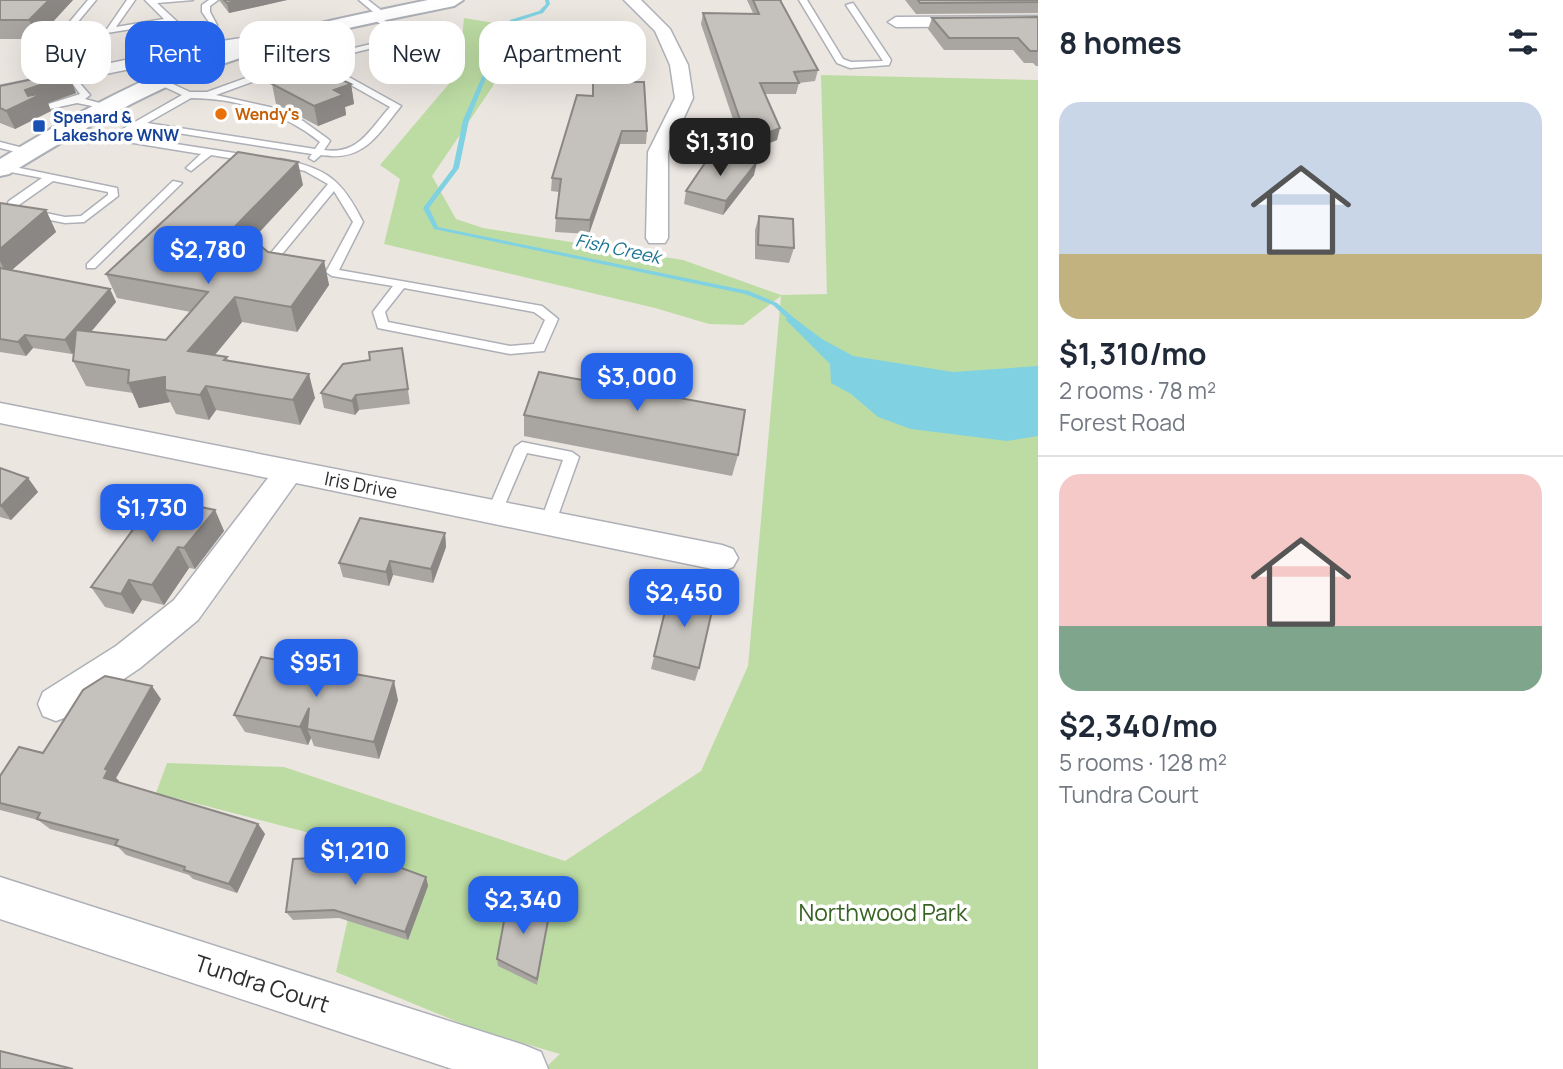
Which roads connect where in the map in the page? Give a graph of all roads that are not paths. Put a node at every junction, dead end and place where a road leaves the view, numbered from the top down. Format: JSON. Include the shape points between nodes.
{"nodes":[{"id":1,"x":92,"y":0,"type":"edge"},
{"id":2,"x":131,"y":0,"type":"edge"},
{"id":3,"x":151,"y":0,"type":"edge"},
{"id":4,"x":190,"y":0,"type":"edge"},
{"id":5,"x":214,"y":0,"type":"edge"},
{"id":6,"x":454,"y":0,"type":"edge"},
{"id":7,"x":632,"y":0,"type":"edge"},
{"id":8,"x":803,"y":0,"type":"edge"},
{"id":9,"x":850,"y":5,"type":"dead end"},
{"id":10,"x":374,"y":11,"type":"edge"},
{"id":11,"x":171,"y":20,"type":"joint"},
{"id":12,"x":75,"y":21,"type":"edge"},
{"id":13,"x":213,"y":21,"type":"edge"},
{"id":14,"x":1038,"y":21,"type":"edge"},
{"id":15,"x":896,"y":22,"type":"dead end"},
{"id":16,"x":111,"y":29,"type":"edge"},
{"id":17,"x":111,"y":30,"type":"edge"},
{"id":18,"x":225,"y":51,"type":"edge"},
{"id":19,"x":32,"y":84,"type":"edge"},
{"id":20,"x":81,"y":84,"type":"edge"},
{"id":21,"x":153,"y":84,"type":"edge"},
{"id":22,"x":165,"y":84,"type":"edge"},
{"id":23,"x":239,"y":84,"type":"edge"},
{"id":24,"x":355,"y":84,"type":"edge"},
{"id":25,"x":235,"y":85,"type":"junction"},
{"id":26,"x":0,"y":91,"type":"edge"},
{"id":27,"x":189,"y":95,"type":"junction"},
{"id":28,"x":208,"y":95,"type":"junction"},
{"id":29,"x":267,"y":97,"type":"dead end"},
{"id":30,"x":77,"y":100,"type":"junction"},
{"id":31,"x":104,"y":107,"type":"junction"},
{"id":32,"x":39,"y":110,"type":"edge"},
{"id":33,"x":136,"y":124,"type":"junction"},
{"id":34,"x":66,"y":128,"type":"junction"},
{"id":35,"x":115,"y":137,"type":"junction"},
{"id":36,"x":0,"y":145,"type":"edge"},
{"id":37,"x":28,"y":152,"type":"junction"},
{"id":38,"x":209,"y":152,"type":"junction"},
{"id":39,"x":320,"y":152,"type":"junction"},
{"id":40,"x":1,"y":168,"type":"edge"},
{"id":41,"x":306,"y":168,"type":"junction"},
{"id":42,"x":191,"y":169,"type":"dead end"},
{"id":43,"x":51,"y":177,"type":"junction"},
{"id":44,"x":177,"y":183,"type":"dead end"},
{"id":45,"x":334,"y":184,"type":"junction"},
{"id":46,"x":657,"y":238,"type":"dead end"},
{"id":47,"x":295,"y":265,"type":"edge"},
{"id":48,"x":91,"y":266,"type":"dead end"},
{"id":49,"x":401,"y":284,"type":"junction"},
{"id":50,"x":0,"y":413,"type":"edge"},
{"id":51,"x":289,"y":471,"type":"junction"},
{"id":52,"x":495,"y":512,"type":"junction"},
{"id":53,"x":548,"y":523,"type":"junction"},
{"id":54,"x":722,"y":558,"type":"dead end"},
{"id":55,"x":57,"y":704,"type":"dead end"},
{"id":56,"x":0,"y":898,"type":"edge"},
{"id":57,"x":524,"y":1069,"type":"edge"}],
"edges":[{"from":1,"to":12,"type":"lane"},
{"from":2,"to":16,"type":"lane"},
{"from":3,"to":4,"type":"lane"},
{"from":3,"to":11,"type":"lane"},
{"from":5,"to":13,"type":"lane","via":[[206,5]]},
{"from":6,"to":10,"type":"main road"},
{"from":7,"to":46,"type":"street","via":[[662,29],[679,65],[684,98],[658,152]]},
{"from":8,"to":9,"type":"lane","via":[[840,61],[850,65],[886,63]]},
{"from":10,"to":18,"type":"main road"},
{"from":11,"to":17,"type":"lane"},
{"from":14,"to":15,"type":"street"},
{"from":19,"to":26,"type":"street"},
{"from":20,"to":30,"type":"lane","via":[[85,95]]},
{"from":21,"to":31,"type":"main road"},
{"from":22,"to":27,"type":"lane"},
{"from":23,"to":25,"type":"lane"},
{"from":24,"to":39,"type":"lane","via":[[396,106],[357,150],[338,155]]},
{"from":25,"to":28,"type":"lane"},
{"from":25,"to":29,"type":"lane"},
{"from":27,"to":28,"type":"lane"},
{"from":27,"to":33,"type":"lane"},
{"from":28,"to":39,"type":"lane","via":[[269,108],[325,141]]},
{"from":30,"to":31,"type":"lane"},
{"from":30,"to":32,"type":"lane"},
{"from":31,"to":34,"type":"main road"},
{"from":33,"to":35,"type":"lane"},
{"from":33,"to":39,"type":"lane"},
{"from":34,"to":35,"type":"lane"},
{"from":34,"to":37,"type":"main road"},
{"from":35,"to":38,"type":"lane"},
{"from":36,"to":37,"type":"lane"},
{"from":37,"to":40,"type":"main road"},
{"from":38,"to":41,"type":"lane"},
{"from":38,"to":42,"type":"lane"},
{"from":39,"to":41,"type":"lane"},
{"from":40,"to":43,"type":"lane"},
{"from":41,"to":45,"type":"lane"},
{"from":43,"to":43,"type":"lane","via":[[113,190],[113,196],[83,219],[10,209]]},
{"from":44,"to":48,"type":"lane"},
{"from":45,"to":47,"type":"lane","via":[[270,261]]},
{"from":45,"to":49,"type":"lane","via":[[343,191],[358,222],[326,271]]},
{"from":49,"to":49,"type":"lane","via":[[538,309],[552,319],[539,348],[510,350],[382,325],[379,312]]},
{"from":50,"to":51,"type":"street","name":"Iris Drive"},
{"from":51,"to":52,"type":"street","name":"Iris Drive"},
{"from":51,"to":55,"type":"street","via":[[186,610],[128,657]]},
{"from":52,"to":53,"type":"street","name":"Iris Drive"},
{"from":52,"to":53,"type":"lane","via":[[522,447],[572,457]]},
{"from":53,"to":54,"type":"street","name":"Iris Drive"},
{"from":56,"to":57,"type":"street","name":"Tundra Court"}]}
